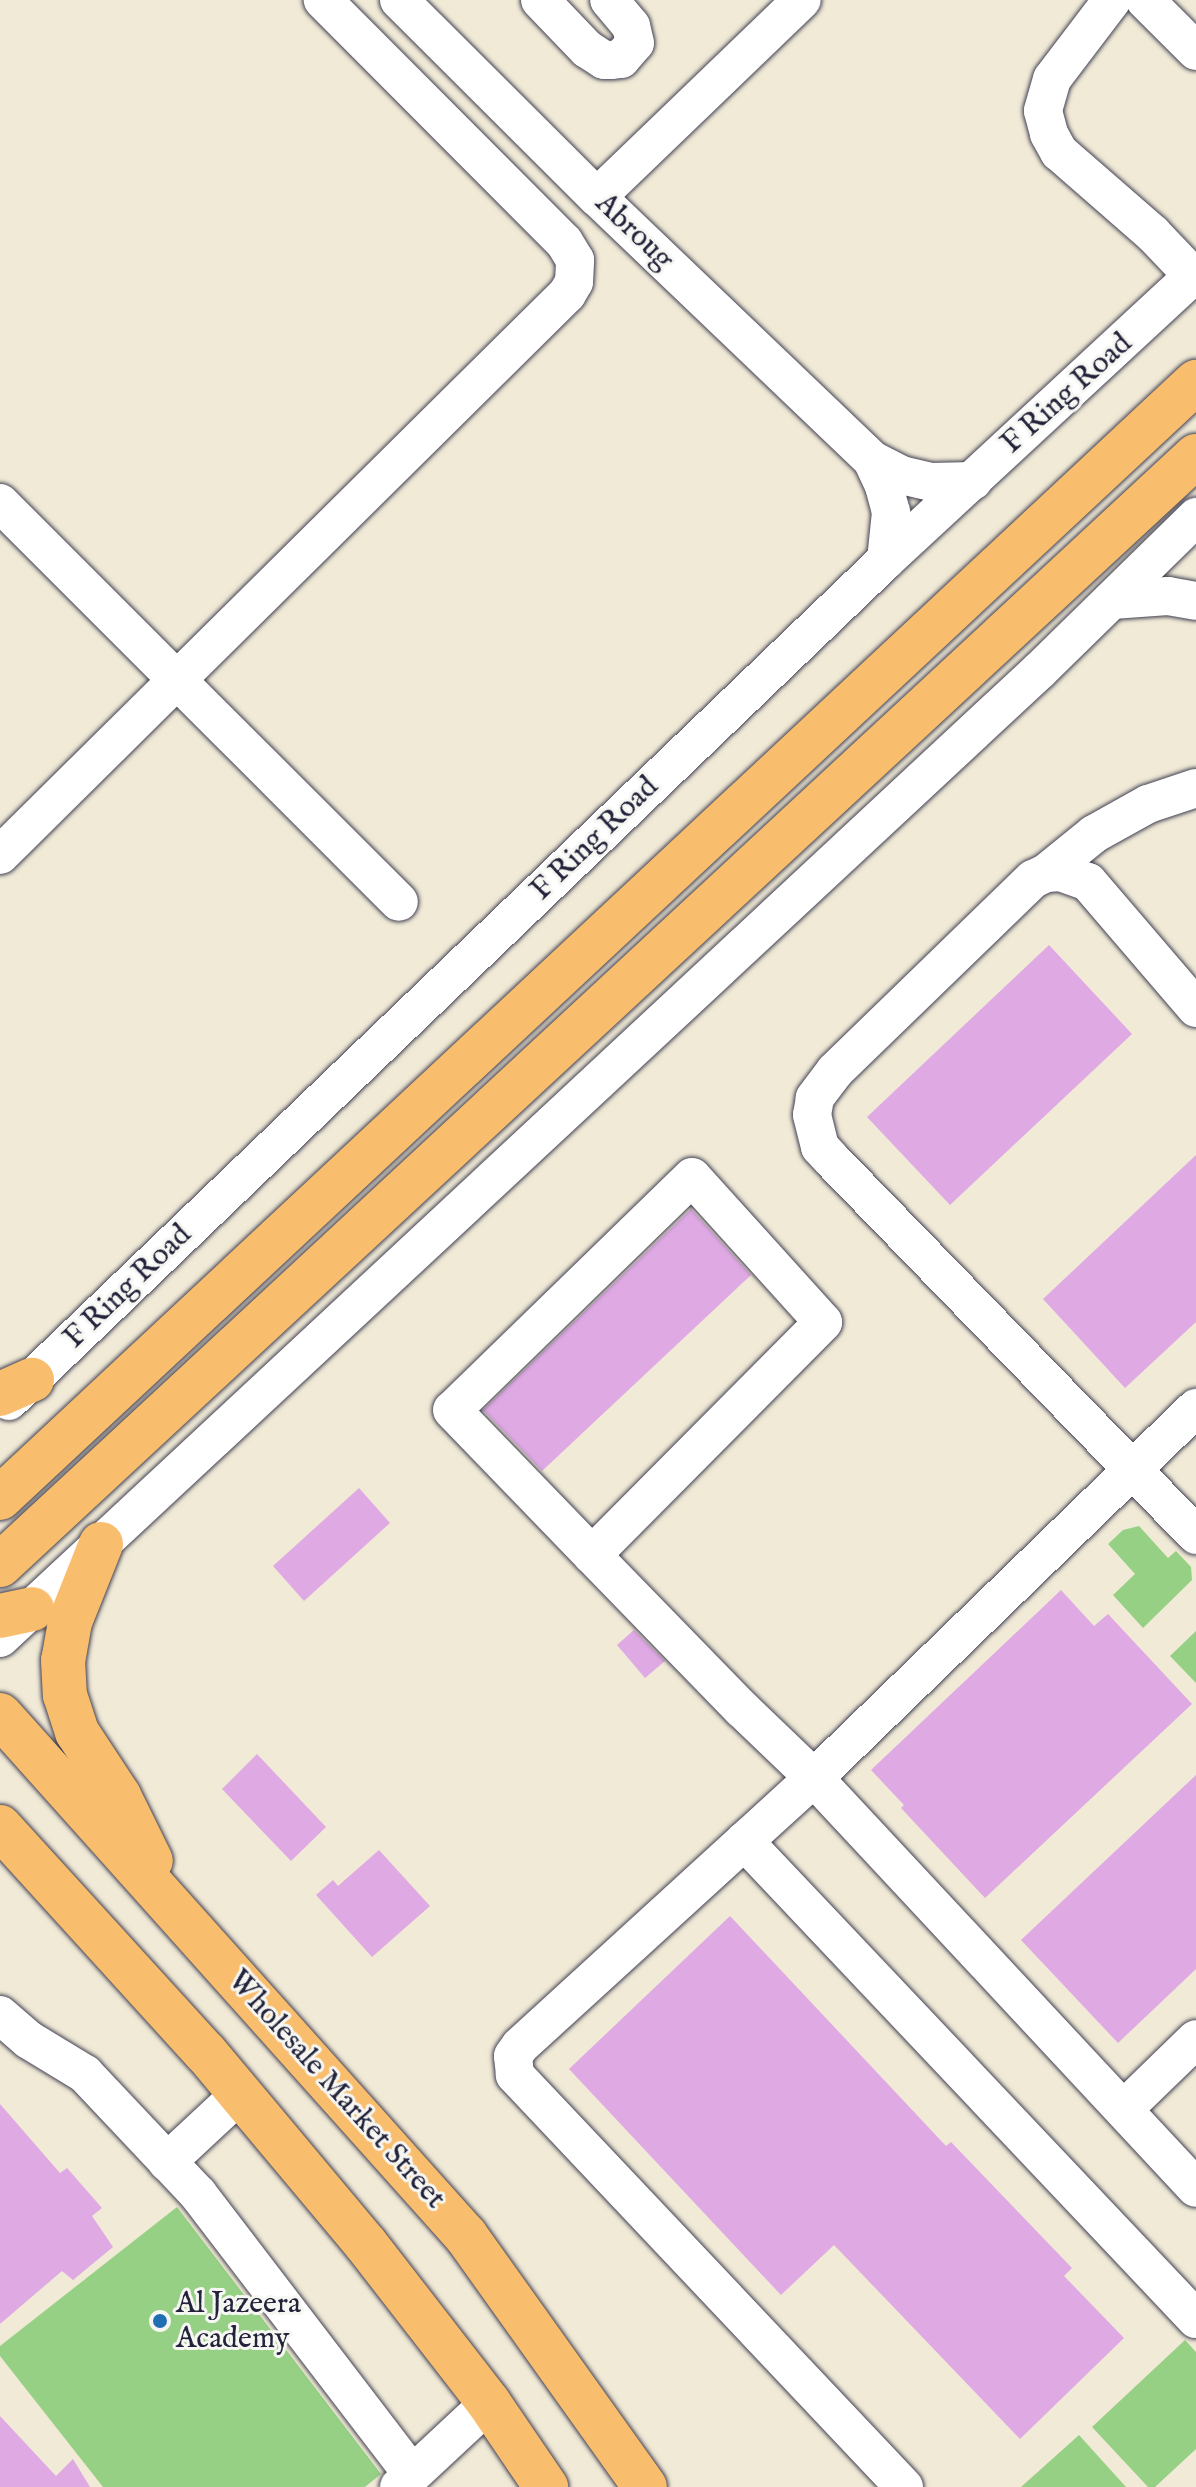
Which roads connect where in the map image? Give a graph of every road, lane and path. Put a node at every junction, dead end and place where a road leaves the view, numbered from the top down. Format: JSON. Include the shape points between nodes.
{"nodes":[{"id":1,"x":323,"y":0,"type":"edge"},
{"id":2,"x":399,"y":0,"type":"edge"},
{"id":3,"x":540,"y":0,"type":"edge"},
{"id":4,"x":609,"y":0,"type":"edge"},
{"id":5,"x":802,"y":0,"type":"edge"},
{"id":6,"x":1112,"y":0,"type":"edge"},
{"id":7,"x":1145,"y":0,"type":"edge"},
{"id":8,"x":1196,"y":51,"type":"edge"},
{"id":9,"x":597,"y":197,"type":"junction"},
{"id":10,"x":1194,"y":275,"type":"edge"},
{"id":11,"x":1196,"y":382,"type":"edge"},
{"id":12,"x":1196,"y":456,"type":"edge"},
{"id":13,"x":872,"y":460,"type":"junction"},
{"id":14,"x":973,"y":481,"type":"junction"},
{"id":15,"x":0,"y":503,"type":"edge"},
{"id":16,"x":1196,"y":517,"type":"edge"},
{"id":17,"x":886,"y":560,"type":"junction"},
{"id":18,"x":1112,"y":600,"type":"junction"},
{"id":19,"x":1196,"y":601,"type":"edge"},
{"id":20,"x":176,"y":679,"type":"junction"},
{"id":21,"x":1196,"y":788,"type":"edge"},
{"id":22,"x":0,"y":855,"type":"edge"},
{"id":23,"x":1046,"y":873,"type":"junction"},
{"id":24,"x":399,"y":902,"type":"dead end"},
{"id":25,"x":1196,"y":1008,"type":"edge"},
{"id":26,"x":11,"y":1383,"type":"edge"},
{"id":27,"x":1196,"y":1408,"type":"edge"},
{"id":28,"x":0,"y":1410,"type":"edge"},
{"id":29,"x":1134,"y":1469,"type":"junction"},
{"id":30,"x":0,"y":1498,"type":"edge"},
{"id":31,"x":1196,"y":1535,"type":"edge"},
{"id":32,"x":101,"y":1544,"type":"junction"},
{"id":33,"x":592,"y":1555,"type":"junction"},
{"id":34,"x":0,"y":1565,"type":"edge"},
{"id":35,"x":16,"y":1612,"type":"edge"},
{"id":36,"x":0,"y":1638,"type":"edge"},
{"id":37,"x":0,"y":1715,"type":"edge"},
{"id":38,"x":814,"y":1778,"type":"junction"},
{"id":39,"x":0,"y":1827,"type":"edge"},
{"id":40,"x":744,"y":1841,"type":"junction"},
{"id":41,"x":0,"y":1844,"type":"edge"},
{"id":42,"x":39,"y":1871,"type":"junction"},
{"id":43,"x":172,"y":1907,"type":"junction"},
{"id":44,"x":0,"y":2015,"type":"edge"},
{"id":45,"x":1196,"y":2039,"type":"edge"},
{"id":46,"x":240,"y":2094,"type":"junction"},
{"id":47,"x":1124,"y":2109,"type":"junction"},
{"id":48,"x":167,"y":2162,"type":"junction"},
{"id":49,"x":1196,"y":2188,"type":"edge"},
{"id":50,"x":1196,"y":2319,"type":"edge"},
{"id":51,"x":489,"y":2403,"type":"junction"},
{"id":52,"x":405,"y":2480,"type":"edge"},
{"id":53,"x":546,"y":2487,"type":"edge"},
{"id":54,"x":645,"y":2487,"type":"edge"},
{"id":55,"x":904,"y":2487,"type":"edge"}],
"edges":[{"from":1,"to":20,"type":"street","via":[[564,242],[577,274],[567,294]]},
{"from":2,"to":9,"type":"street","name":"Abroug"},
{"from":3,"to":4,"type":"street","via":[[587,49],[604,60],[621,59],[635,43],[631,26]]},
{"from":5,"to":9,"type":"street"},
{"from":6,"to":10,"type":"street","via":[[1052,79],[1043,111],[1049,134],[1059,152]]},
{"from":7,"to":8,"type":"street"},
{"from":9,"to":13,"type":"street","name":"Abroug"},
{"from":10,"to":14,"type":"street","name":"F Ring Road"},
{"from":11,"to":30,"type":"main road"},
{"from":12,"to":34,"type":"main road"},
{"from":13,"to":14,"type":"street","name":"Abroug","via":[[931,482]]},
{"from":13,"to":17,"type":"street","name":"Abroug","via":[[891,512]]},
{"from":14,"to":17,"type":"street","name":"F Ring Road"},
{"from":15,"to":20,"type":"street"},
{"from":16,"to":18,"type":"street"},
{"from":17,"to":26,"type":"street","name":"F Ring Road","via":[[112,1302]]},
{"from":18,"to":19,"type":"street","via":[[1168,596]]},
{"from":18,"to":32,"type":"street"},
{"from":20,"to":22,"type":"street"},
{"from":20,"to":24,"type":"street"},
{"from":21,"to":23,"type":"street","via":[[1148,804],[1094,834]]},
{"from":23,"to":25,"type":"street","via":[[1075,874],[1088,882]]},
{"from":23,"to":29,"type":"street","via":[[1033,879],[823,1083],[815,1098],[814,1131],[831,1159]]},
{"from":26,"to":28,"type":"street","name":"F Ring Road"},
{"from":27,"to":29,"type":"street"},
{"from":29,"to":31,"type":"street"},
{"from":29,"to":38,"type":"street"},
{"from":32,"to":35,"type":"street"},
{"from":32,"to":43,"type":"main road","via":[[70,1622],[63,1660],[65,1695],[77,1732],[119,1796]]},
{"from":33,"to":33,"type":"street","via":[[452,1410],[692,1177],[823,1322]]},
{"from":33,"to":38,"type":"street"},
{"from":35,"to":36,"type":"street"},
{"from":37,"to":43,"type":"main road","name":"Wholesale Market Street"},
{"from":38,"to":40,"type":"street"},
{"from":38,"to":47,"type":"street"},
{"from":39,"to":42,"type":"main road"},
{"from":40,"to":50,"type":"street"},
{"from":40,"to":55,"type":"street","via":[[520,2046],[513,2069]]},
{"from":41,"to":42,"type":"main road"},
{"from":42,"to":46,"type":"main road"},
{"from":43,"to":54,"type":"main road","name":"Wholesale Market Street","via":[[466,2236]]},
{"from":44,"to":48,"type":"street","via":[[29,2040],[85,2074]]},
{"from":45,"to":47,"type":"street"},
{"from":46,"to":48,"type":"street"},
{"from":46,"to":51,"type":"main road"},
{"from":47,"to":49,"type":"street"},
{"from":48,"to":52,"type":"street","via":[[198,2194]]},
{"from":51,"to":52,"type":"street"},
{"from":51,"to":53,"type":"main road"}]}
